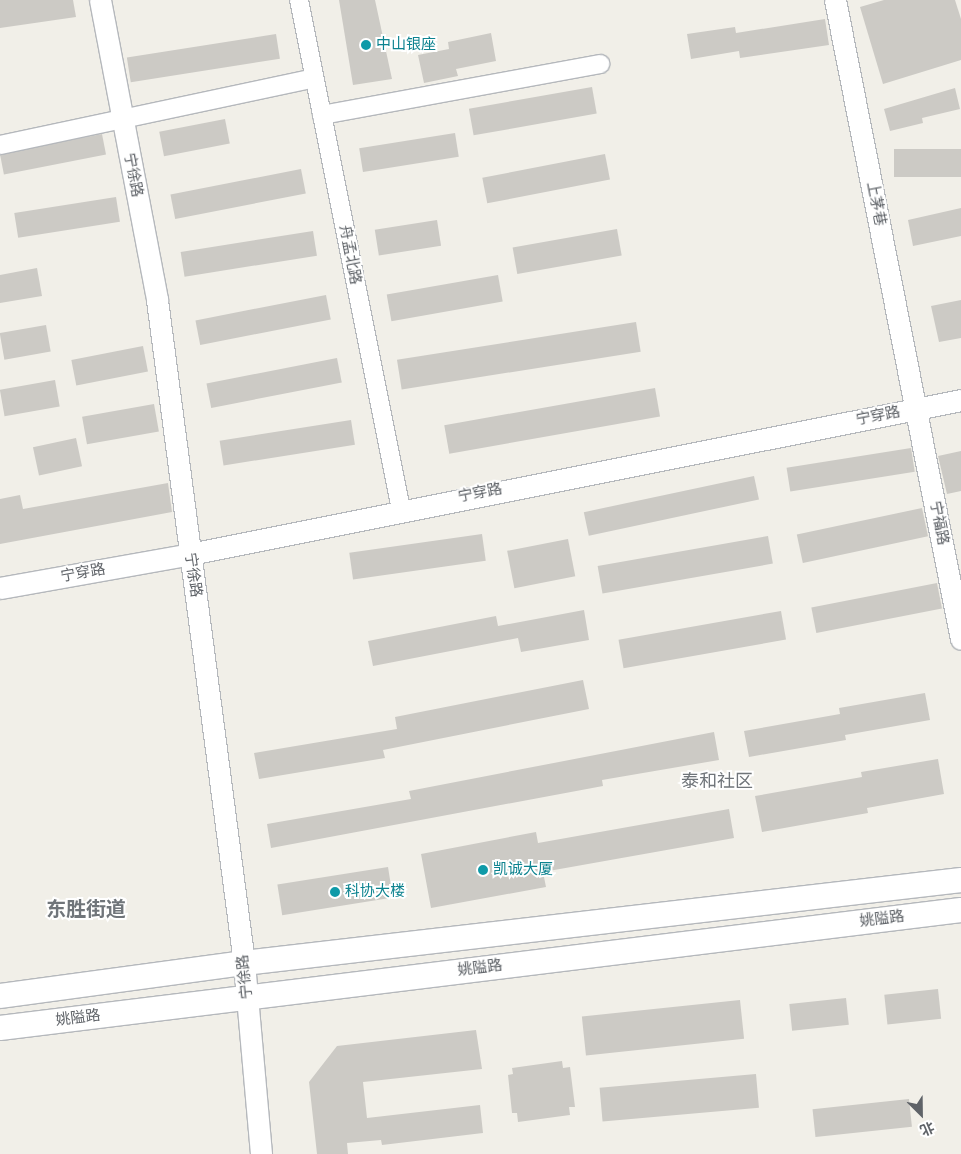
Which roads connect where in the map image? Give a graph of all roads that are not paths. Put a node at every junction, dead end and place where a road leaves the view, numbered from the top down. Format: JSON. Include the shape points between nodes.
{"nodes":[{"id":1,"x":100,"y":0,"type":"edge"},
{"id":2,"x":299,"y":0,"type":"edge"},
{"id":3,"x":835,"y":0,"type":"edge"},
{"id":4,"x":600,"y":64,"type":"dead end"},
{"id":5,"x":314,"y":78,"type":"junction"},
{"id":6,"x":322,"y":115,"type":"junction"},
{"id":7,"x":123,"y":119,"type":"junction"},
{"id":8,"x":0,"y":145,"type":"edge"},
{"id":9,"x":961,"y":400,"type":"edge"},
{"id":10,"x":917,"y":408,"type":"junction"},
{"id":11,"x":401,"y":509,"type":"junction"},
{"id":12,"x":190,"y":554,"type":"junction"},
{"id":13,"x":0,"y":588,"type":"edge"},
{"id":14,"x":961,"y":639,"type":"edge"},
{"id":15,"x":961,"y":880,"type":"edge"},
{"id":16,"x":961,"y":910,"type":"edge"},
{"id":17,"x":244,"y":962,"type":"junction"},
{"id":18,"x":0,"y":996,"type":"edge"},
{"id":19,"x":248,"y":996,"type":"junction"},
{"id":20,"x":0,"y":1028,"type":"edge"},
{"id":21,"x":261,"y":1154,"type":"edge"}],
"edges":[{"from":1,"to":7,"type":"street","name":"宁徐路"},
{"from":2,"to":5,"type":"street","name":"舟孟北路"},
{"from":3,"to":10,"type":"street","name":"上茅巷"},
{"from":4,"to":6,"type":"street"},
{"from":5,"to":6,"type":"street","name":"舟孟北路"},
{"from":5,"to":7,"type":"street"},
{"from":6,"to":11,"type":"street","name":"舟孟北路"},
{"from":7,"to":8,"type":"street"},
{"from":7,"to":12,"type":"street","name":"宁徐路","via":[[157,300]]},
{"from":9,"to":10,"type":"street","name":"宁穿路"},
{"from":10,"to":11,"type":"street","name":"宁穿路"},
{"from":10,"to":14,"type":"street","name":"宁福路"},
{"from":11,"to":12,"type":"street","name":"宁穿路"},
{"from":12,"to":13,"type":"street","name":"宁穿路"},
{"from":12,"to":17,"type":"street","name":"宁徐路"},
{"from":15,"to":17,"type":"main road","name":"姚隘路"},
{"from":16,"to":19,"type":"main road","name":"姚隘路"},
{"from":17,"to":18,"type":"main road","name":"姚隘路"},
{"from":17,"to":19,"type":"street","name":"宁徐路"},
{"from":19,"to":20,"type":"main road","name":"姚隘路"},
{"from":19,"to":21,"type":"street","name":"宁徐路"}]}
